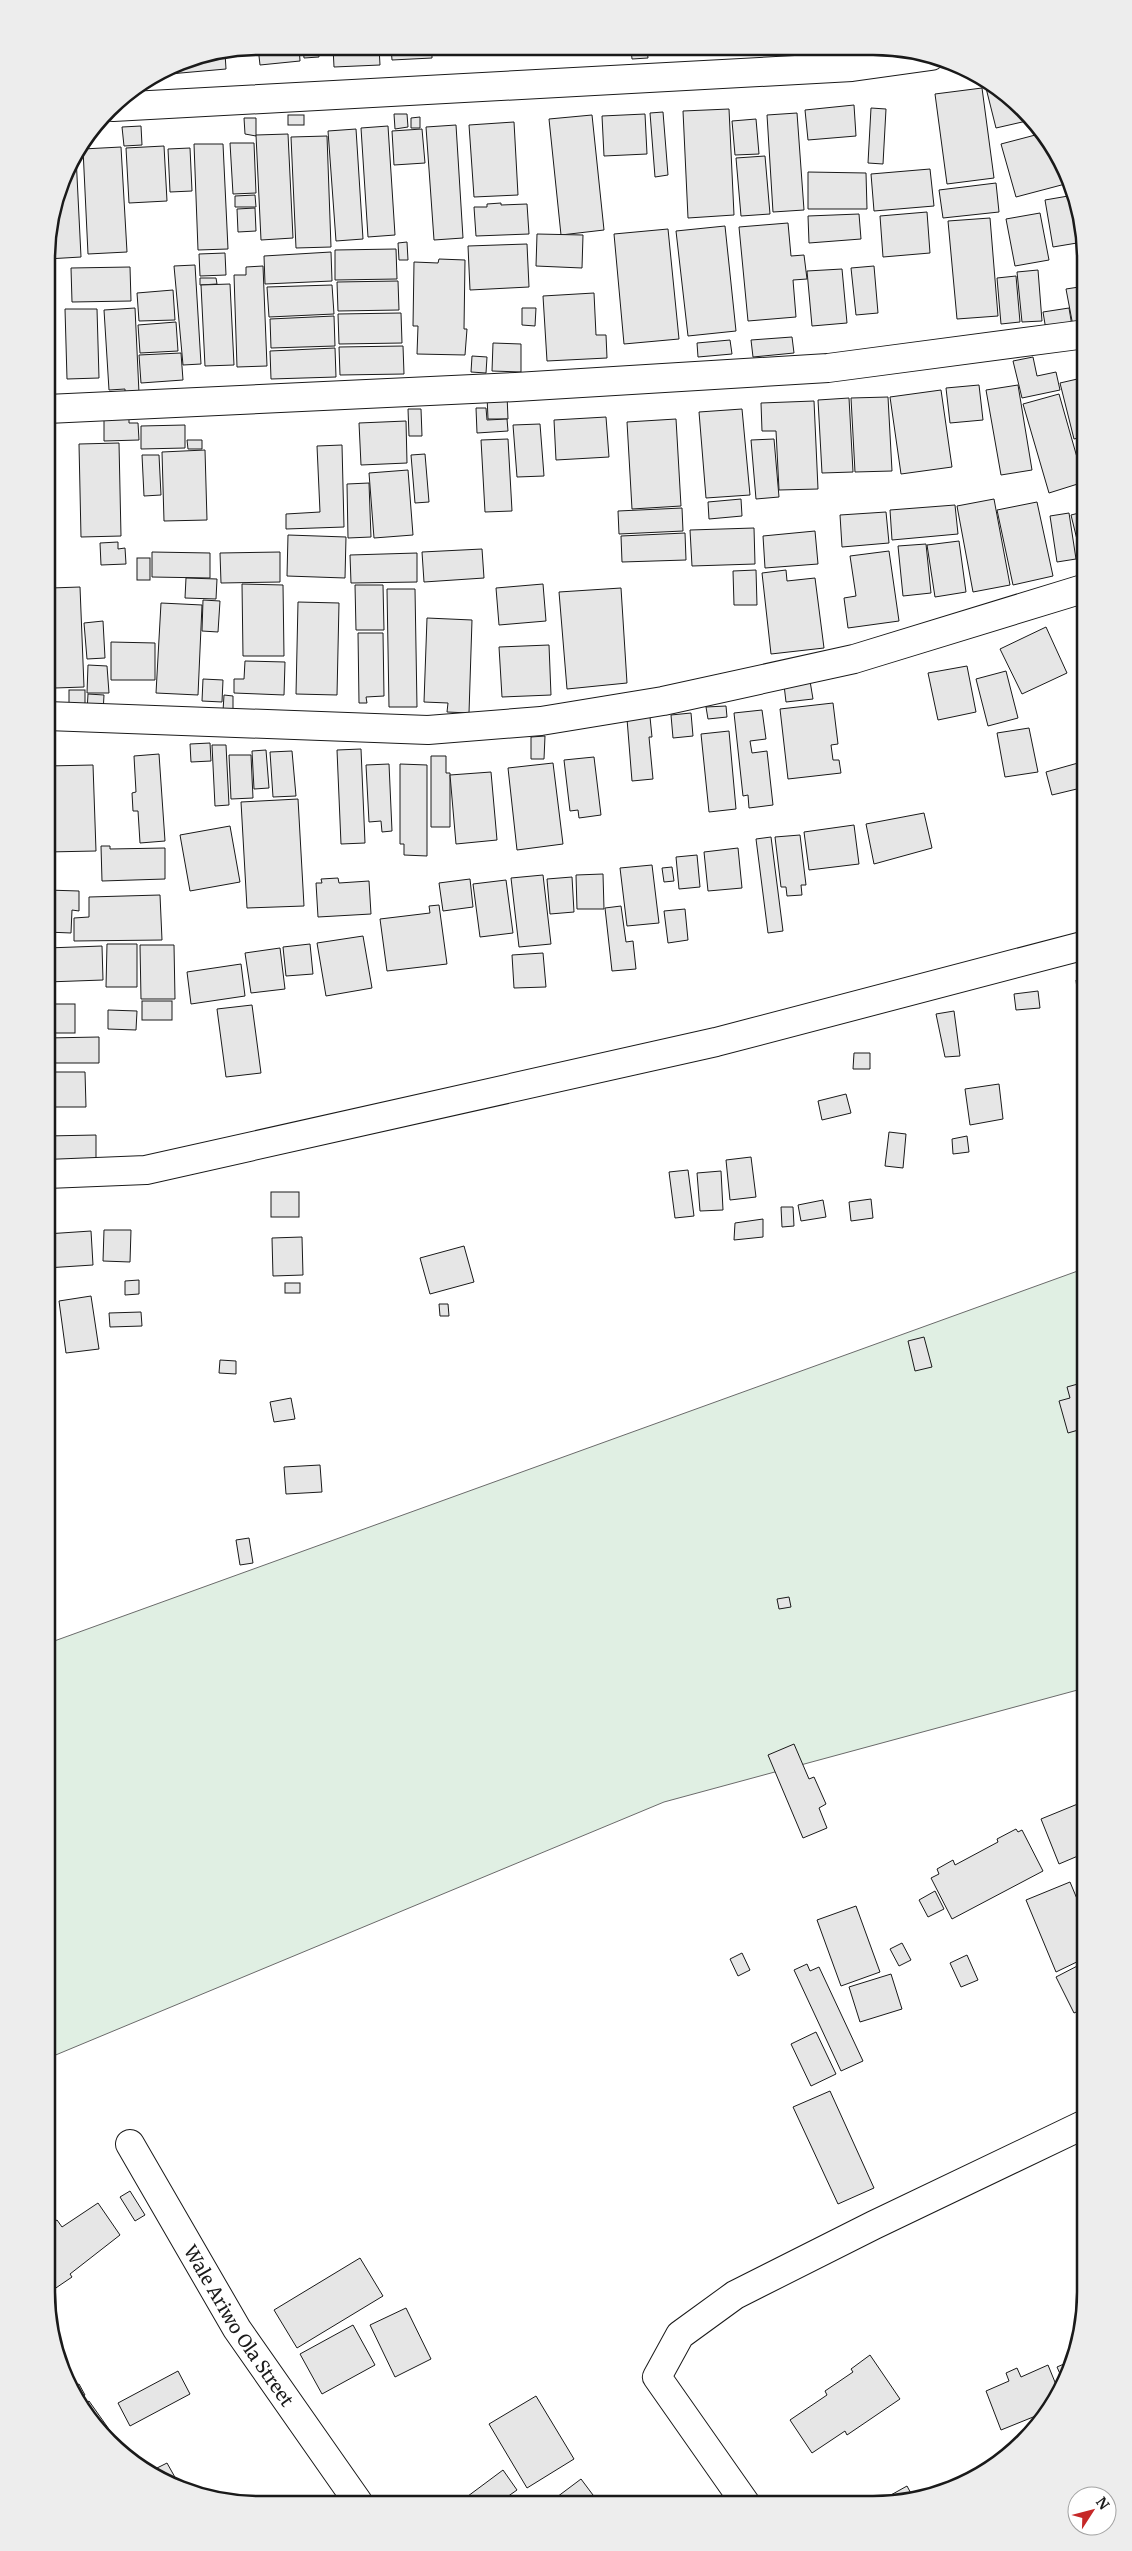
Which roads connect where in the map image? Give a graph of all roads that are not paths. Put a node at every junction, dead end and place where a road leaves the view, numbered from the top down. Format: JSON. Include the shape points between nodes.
{"nodes":[{"id":1,"x":911,"y":59,"type":"edge"},
{"id":2,"x":125,"y":106,"type":"edge"},
{"id":3,"x":1077,"y":335,"type":"edge"},
{"id":4,"x":55,"y":409,"type":"edge"},
{"id":5,"x":1077,"y":591,"type":"edge"},
{"id":6,"x":55,"y":716,"type":"edge"},
{"id":7,"x":1077,"y":947,"type":"edge"},
{"id":8,"x":55,"y":1174,"type":"edge"},
{"id":9,"x":1077,"y":2128,"type":"edge"},
{"id":10,"x":130,"y":2144,"type":"dead end"},
{"id":11,"x":354,"y":2496,"type":"edge"},
{"id":12,"x":740,"y":2496,"type":"edge"}],
"edges":[{"from":1,"to":2,"type":"street","via":[[852,67]]},
{"from":3,"to":4,"type":"street","via":[[828,368],[516,387]]},
{"from":5,"to":6,"type":"street","via":[[854,659],[663,701],[541,721],[428,730]]},
{"from":7,"to":8,"type":"street","via":[[716,1042],[165,1166],[146,1170]]},
{"from":9,"to":12,"type":"street","via":[[874,2224],[735,2295],[680,2335],[657,2377]]},
{"from":10,"to":11,"type":"street","name":"Wale Ariwo Ola Street","via":[[237,2329]]}]}
